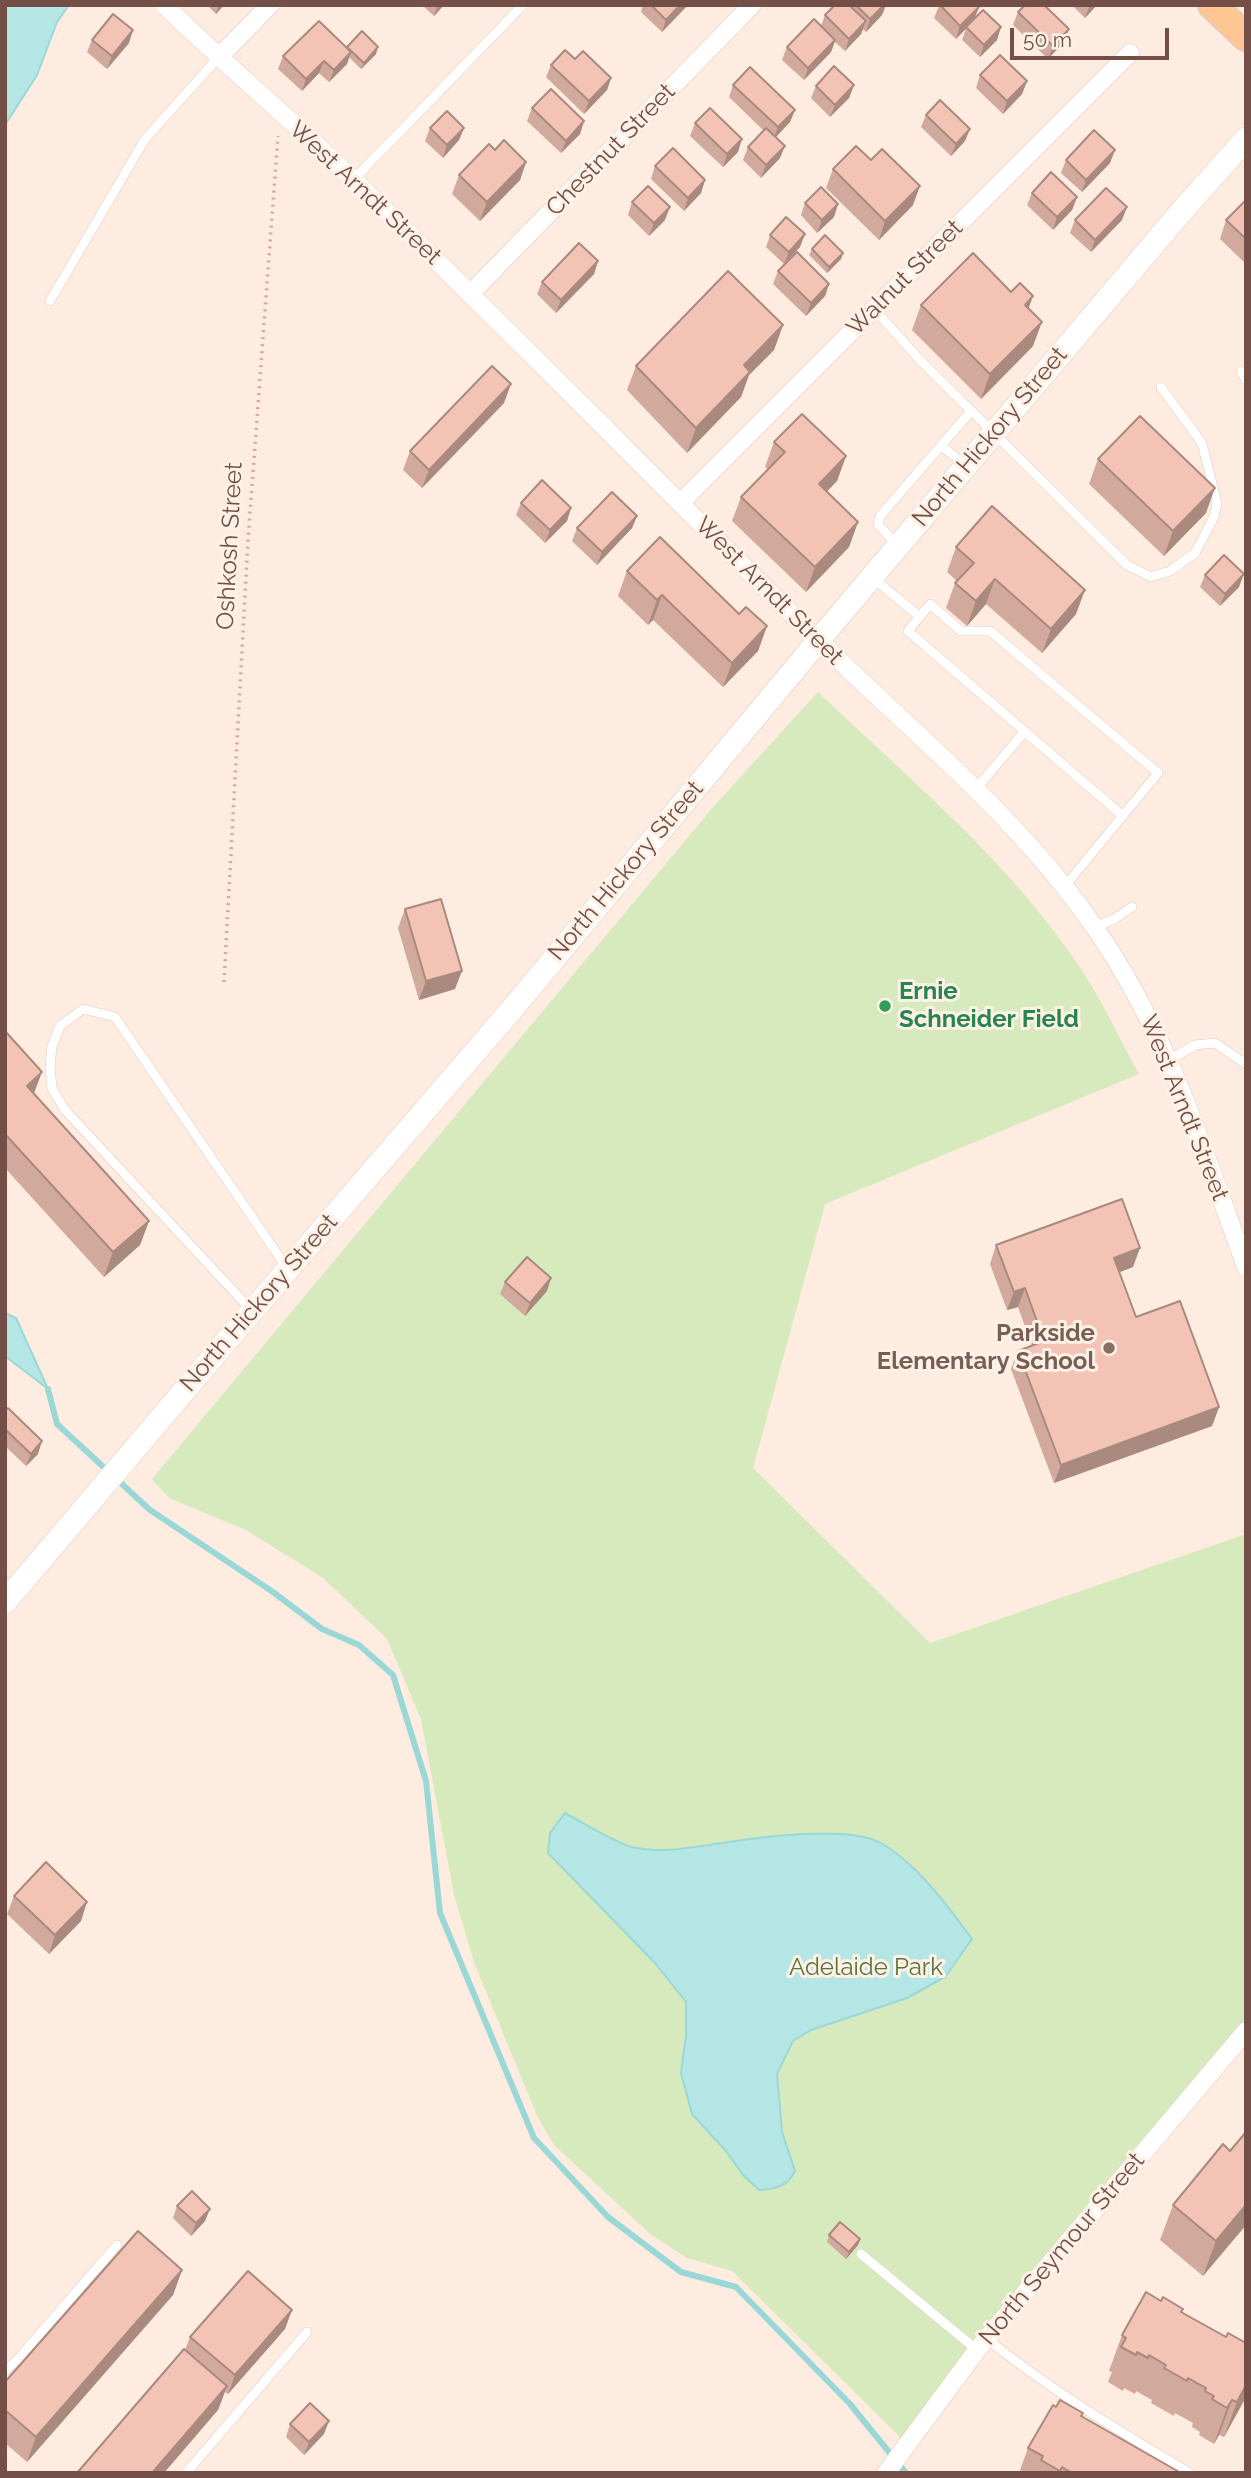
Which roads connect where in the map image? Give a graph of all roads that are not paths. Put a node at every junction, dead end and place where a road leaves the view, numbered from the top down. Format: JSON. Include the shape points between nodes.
{"nodes":[{"id":1,"x":164,"y":5,"type":"edge"},
{"id":2,"x":270,"y":5,"type":"edge"},
{"id":3,"x":523,"y":5,"type":"edge"},
{"id":4,"x":752,"y":5,"type":"edge"},
{"id":5,"x":1212,"y":5,"type":"edge"},
{"id":6,"x":1246,"y":37,"type":"edge"},
{"id":7,"x":1130,"y":53,"type":"dead end"},
{"id":8,"x":218,"y":58,"type":"junction"},
{"id":9,"x":1246,"y":139,"type":"edge"},
{"id":10,"x":354,"y":179,"type":"junction"},
{"id":11,"x":470,"y":294,"type":"junction"},
{"id":12,"x":50,"y":301,"type":"dead end"},
{"id":13,"x":874,"y":309,"type":"junction"},
{"id":14,"x":1161,"y":387,"type":"dead end"},
{"id":15,"x":971,"y":411,"type":"junction"},
{"id":16,"x":994,"y":433,"type":"junction"},
{"id":17,"x":941,"y":446,"type":"junction"},
{"id":18,"x":966,"y":466,"type":"junction"},
{"id":19,"x":680,"y":503,"type":"junction"},
{"id":20,"x":898,"y":546,"type":"junction"},
{"id":21,"x":872,"y":577,"type":"junction"},
{"id":22,"x":920,"y":617,"type":"junction"},
{"id":23,"x":818,"y":641,"type":"junction"},
{"id":24,"x":1025,"y":731,"type":"junction"},
{"id":25,"x":976,"y":789,"type":"junction"},
{"id":26,"x":1123,"y":816,"type":"junction"},
{"id":27,"x":1065,"y":887,"type":"junction"},
{"id":28,"x":1132,"y":908,"type":"dead end"},
{"id":29,"x":1095,"y":927,"type":"junction"},
{"id":30,"x":1170,"y":1060,"type":"junction"},
{"id":31,"x":1246,"y":1064,"type":"edge"},
{"id":32,"x":1246,"y":1267,"type":"edge"},
{"id":33,"x":288,"y":1269,"type":"junction"},
{"id":34,"x":252,"y":1311,"type":"junction"},
{"id":35,"x":5,"y":1602,"type":"edge"},
{"id":36,"x":1245,"y":2034,"type":"edge"},
{"id":37,"x":117,"y":2245,"type":"dead end"},
{"id":38,"x":861,"y":2254,"type":"dead end"},
{"id":39,"x":307,"y":2332,"type":"dead end"},
{"id":40,"x":982,"y":2344,"type":"junction"},
{"id":41,"x":5,"y":2371,"type":"edge"},
{"id":42,"x":888,"y":2470,"type":"edge"},
{"id":43,"x":186,"y":2473,"type":"edge"},
{"id":44,"x":1190,"y":2473,"type":"edge"}],
"edges":[{"from":1,"to":8,"type":"street","name":"West Arndt Street"},
{"from":2,"to":8,"type":"street"},
{"from":3,"to":10,"type":"lane"},
{"from":4,"to":11,"type":"street","name":"Chestnut Street"},
{"from":5,"to":6,"type":"main road"},
{"from":7,"to":13,"type":"street","name":"Walnut Street"},
{"from":8,"to":10,"type":"street","name":"West Arndt Street"},
{"from":8,"to":12,"type":"lane","via":[[145,139]]},
{"from":9,"to":16,"type":"street","name":"North Hickory Street"},
{"from":10,"to":11,"type":"street","name":"West Arndt Street"},
{"from":11,"to":19,"type":"street","name":"West Arndt Street"},
{"from":13,"to":15,"type":"lane"},
{"from":13,"to":19,"type":"street","name":"Walnut Street"},
{"from":14,"to":16,"type":"lane","via":[[1202,443],[1217,503],[1195,552],[1170,571],[1151,577],[1127,565]]},
{"from":15,"to":16,"type":"lane"},
{"from":15,"to":17,"type":"lane"},
{"from":16,"to":18,"type":"street","name":"North Hickory Street"},
{"from":17,"to":18,"type":"lane"},
{"from":17,"to":20,"type":"lane","via":[[880,516],[878,524]]},
{"from":18,"to":20,"type":"street","name":"North Hickory Street"},
{"from":19,"to":23,"type":"street","name":"West Arndt Street"},
{"from":20,"to":21,"type":"street","name":"North Hickory Street"},
{"from":21,"to":22,"type":"lane"},
{"from":21,"to":23,"type":"street","name":"North Hickory Street"},
{"from":22,"to":24,"type":"lane","via":[[908,631]]},
{"from":22,"to":26,"type":"lane","via":[[930,604],[961,631],[990,631],[1158,773]]},
{"from":23,"to":25,"type":"street","name":"West Arndt Street"},
{"from":23,"to":33,"type":"street","name":"North Hickory Street","via":[[513,1008]]},
{"from":24,"to":25,"type":"lane"},
{"from":24,"to":26,"type":"lane"},
{"from":25,"to":27,"type":"street","name":"West Arndt Street"},
{"from":26,"to":27,"type":"lane"},
{"from":27,"to":29,"type":"street","name":"West Arndt Street"},
{"from":28,"to":29,"type":"lane"},
{"from":29,"to":30,"type":"street","name":"West Arndt Street"},
{"from":30,"to":31,"type":"lane","via":[[1195,1045],[1215,1042]]},
{"from":30,"to":32,"type":"street","name":"West Arndt Street"},
{"from":33,"to":34,"type":"street","name":"North Hickory Street"},
{"from":33,"to":34,"type":"lane","via":[[115,1017],[83,1009],[60,1026],[50,1067],[52,1088],[65,1110]]},
{"from":34,"to":35,"type":"street","name":"North Hickory Street"},
{"from":36,"to":40,"type":"street","name":"North Seymour Street"},
{"from":37,"to":41,"type":"lane"},
{"from":38,"to":40,"type":"lane"},
{"from":39,"to":43,"type":"lane"},
{"from":40,"to":42,"type":"street","name":"North Seymour Street"},
{"from":40,"to":44,"type":"lane"}]}
